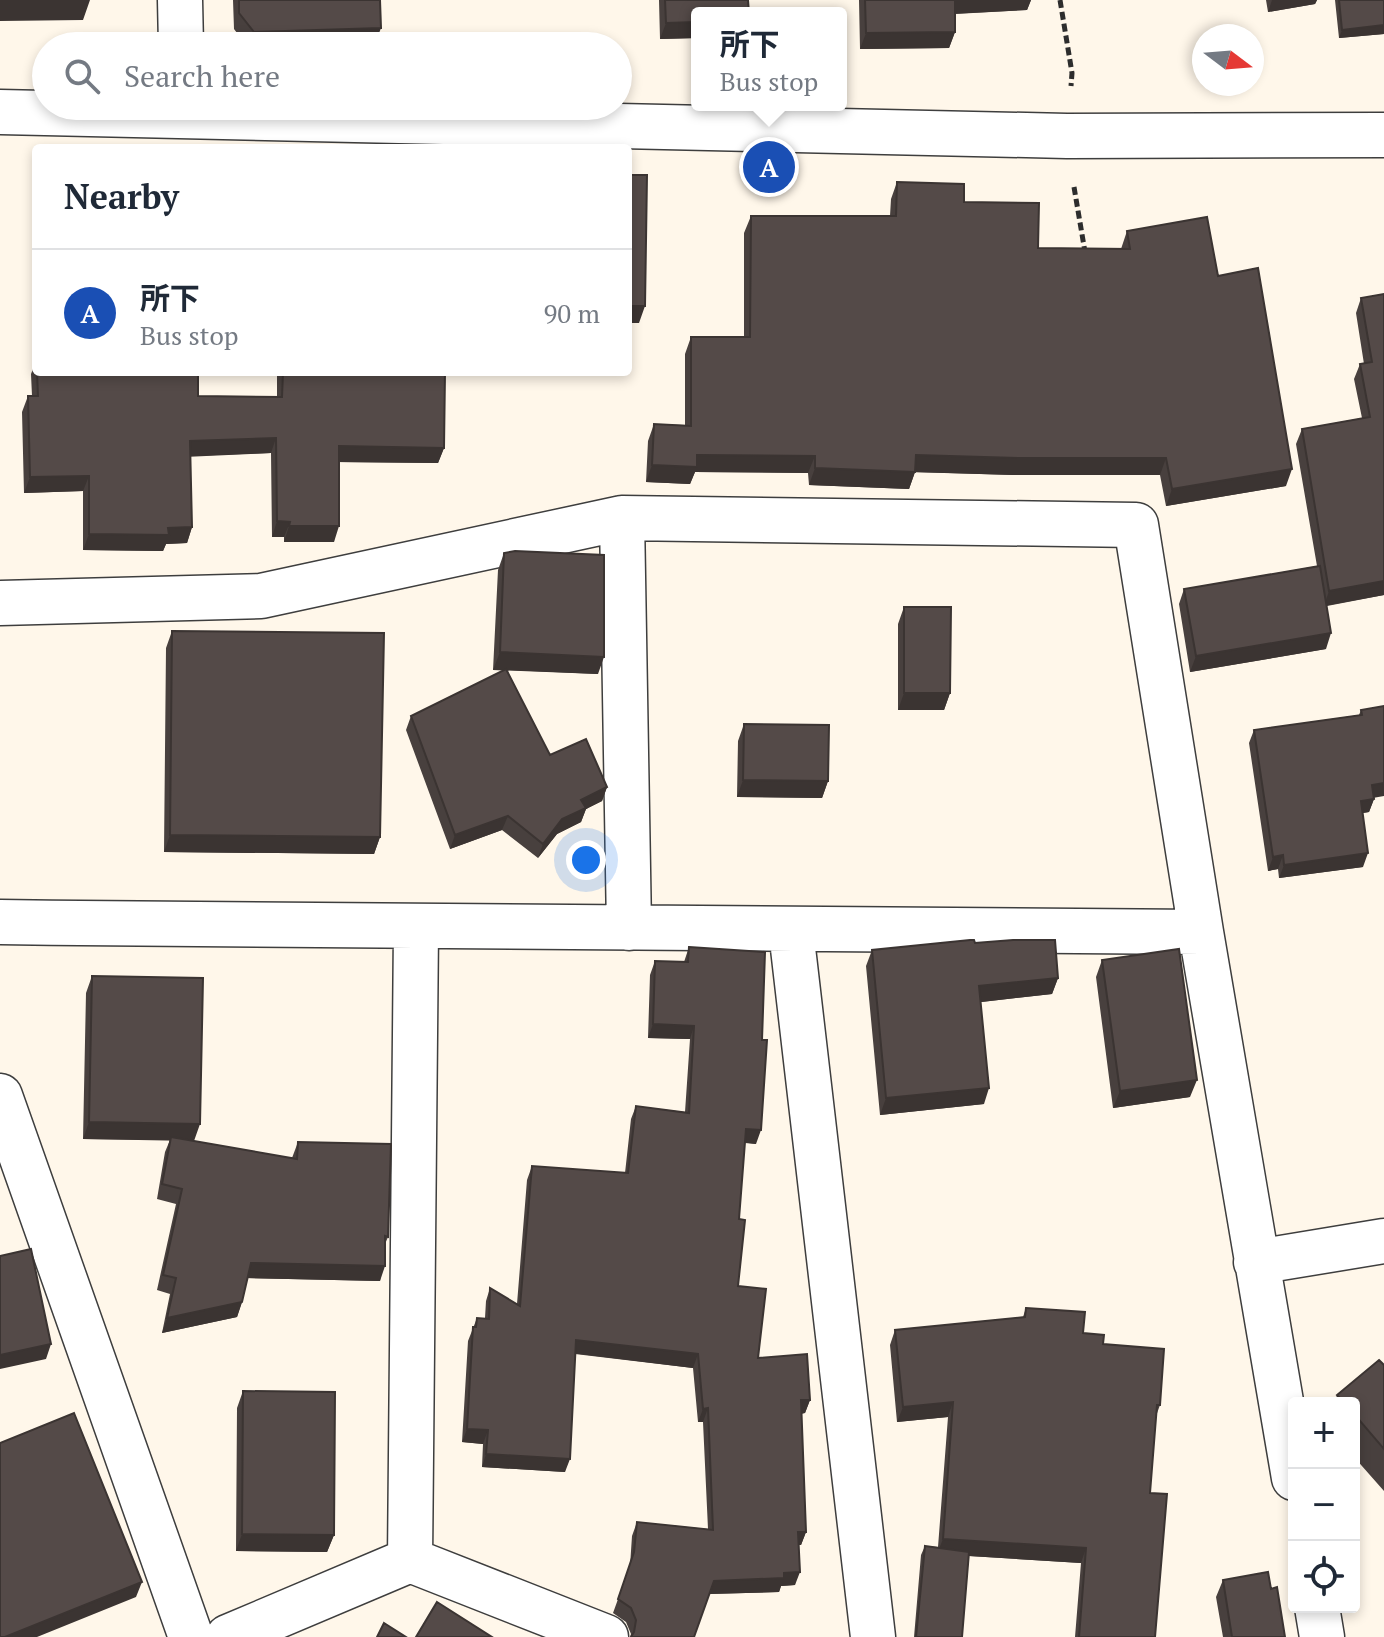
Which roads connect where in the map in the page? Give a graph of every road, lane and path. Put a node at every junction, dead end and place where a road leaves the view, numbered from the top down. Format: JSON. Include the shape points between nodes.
{"nodes":[{"id":1,"x":180,"y":0,"type":"edge"},
{"id":2,"x":1060,"y":0,"type":"edge"},
{"id":3,"x":181,"y":32,"type":"edge"},
{"id":4,"x":0,"y":112,"type":"edge"},
{"id":5,"x":32,"y":112,"type":"edge"},
{"id":6,"x":522,"y":120,"type":"edge"},
{"id":7,"x":1384,"y":135,"type":"edge"},
{"id":8,"x":1067,"y":136,"type":"junction"},
{"id":9,"x":1087,"y":261,"type":"edge"},
{"id":10,"x":622,"y":518,"type":"junction"},
{"id":11,"x":0,"y":603,"type":"edge"},
{"id":12,"x":0,"y":922,"type":"edge"},
{"id":13,"x":629,"y":928,"type":"junction"},
{"id":14,"x":416,"y":929,"type":"junction"},
{"id":15,"x":791,"y":931,"type":"junction"},
{"id":16,"x":1201,"y":932,"type":"junction"},
{"id":17,"x":0,"y":1096,"type":"edge"},
{"id":18,"x":1384,"y":1241,"type":"edge"},
{"id":19,"x":1256,"y":1262,"type":"junction"},
{"id":20,"x":1292,"y":1469,"type":"edge"},
{"id":21,"x":410,"y":1560,"type":"junction"},
{"id":22,"x":1318,"y":1613,"type":"edge"},
{"id":23,"x":191,"y":1637,"type":"edge"},
{"id":24,"x":228,"y":1637,"type":"edge"},
{"id":25,"x":606,"y":1637,"type":"edge"},
{"id":26,"x":873,"y":1637,"type":"edge"},
{"id":27,"x":1322,"y":1637,"type":"edge"}],
"edges":[{"from":1,"to":3,"type":"street"},
{"from":2,"to":8,"type":"path","via":[[1072,73]]},
{"from":4,"to":5,"type":"street"},
{"from":6,"to":8,"type":"street"},
{"from":7,"to":8,"type":"street"},
{"from":8,"to":9,"type":"path"},
{"from":10,"to":11,"type":"street","via":[[261,596]]},
{"from":10,"to":13,"type":"street"},
{"from":10,"to":16,"type":"street","via":[[1136,525]]},
{"from":12,"to":14,"type":"street"},
{"from":13,"to":14,"type":"street"},
{"from":13,"to":15,"type":"street"},
{"from":14,"to":21,"type":"street"},
{"from":15,"to":16,"type":"street"},
{"from":15,"to":26,"type":"street"},
{"from":16,"to":19,"type":"street"},
{"from":17,"to":23,"type":"street"},
{"from":18,"to":19,"type":"street"},
{"from":19,"to":20,"type":"street"},
{"from":21,"to":24,"type":"street"},
{"from":21,"to":25,"type":"street"},
{"from":22,"to":27,"type":"street"}]}
